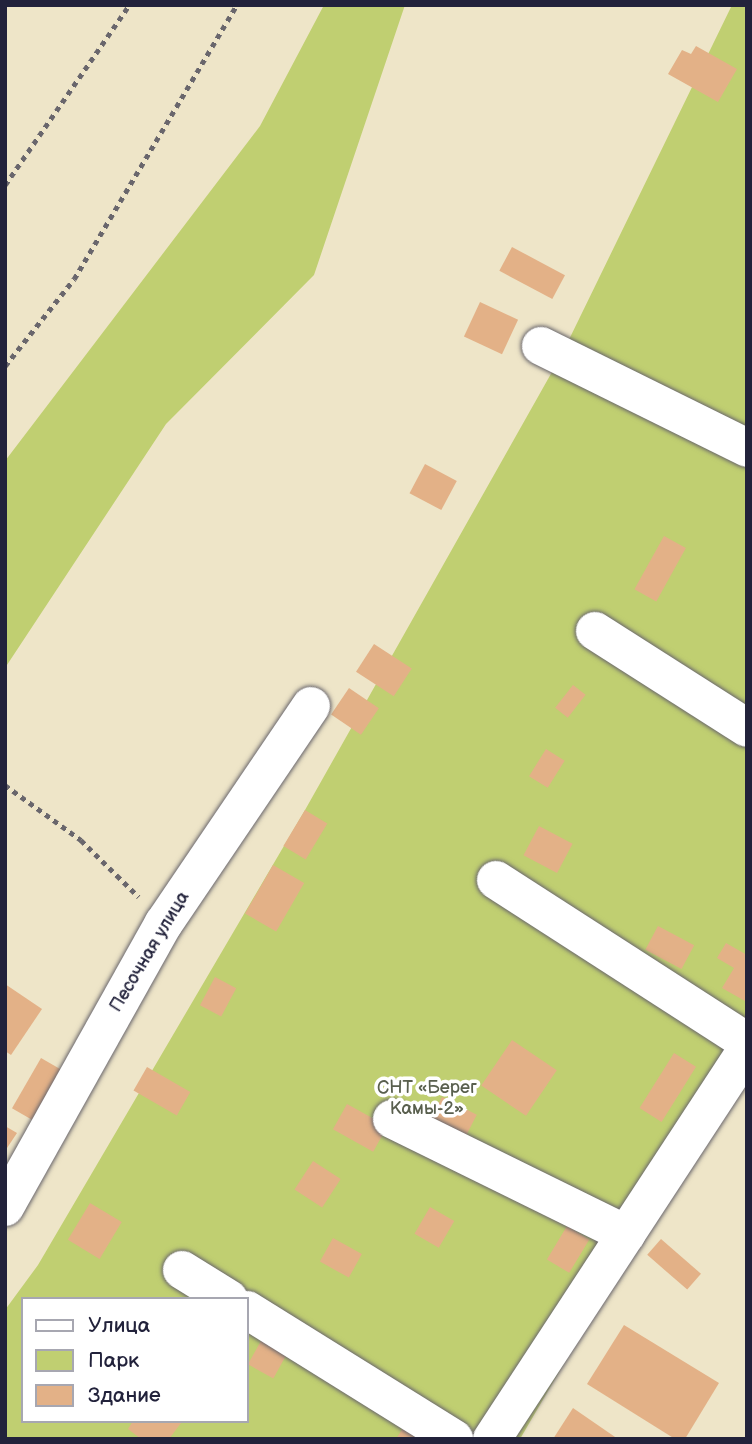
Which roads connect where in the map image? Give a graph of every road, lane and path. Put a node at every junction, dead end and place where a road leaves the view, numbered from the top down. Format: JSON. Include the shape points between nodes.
{"nodes":[{"id":1,"x":130,"y":5,"type":"edge"},
{"id":2,"x":237,"y":5,"type":"edge"},
{"id":3,"x":5,"y":185,"type":"edge"},
{"id":4,"x":541,"y":346,"type":"dead end"},
{"id":5,"x":5,"y":366,"type":"edge"},
{"id":6,"x":747,"y":448,"type":"edge"},
{"id":7,"x":595,"y":631,"type":"dead end"},
{"id":8,"x":311,"y":706,"type":"dead end"},
{"id":9,"x":747,"y":727,"type":"edge"},
{"id":10,"x":5,"y":785,"type":"edge"},
{"id":11,"x":496,"y":880,"type":"dead end"},
{"id":12,"x":164,"y":923,"type":"junction"},
{"id":13,"x":747,"y":1042,"type":"edge"},
{"id":14,"x":747,"y":1050,"type":"edge"},
{"id":15,"x":392,"y":1119,"type":"dead end"},
{"id":16,"x":5,"y":1208,"type":"edge"},
{"id":17,"x":626,"y":1234,"type":"junction"},
{"id":18,"x":182,"y":1270,"type":"dead end"},
{"id":19,"x":226,"y":1297,"type":"edge"},
{"id":20,"x":248,"y":1311,"type":"edge"},
{"id":21,"x":454,"y":1439,"type":"edge"},
{"id":22,"x":492,"y":1439,"type":"edge"}],
"edges":[{"from":1,"to":3,"type":"path"},
{"from":2,"to":5,"type":"path","via":[[74,279]]},
{"from":4,"to":6,"type":"lane"},
{"from":7,"to":9,"type":"lane"},
{"from":8,"to":12,"type":"lane","name":"Песочная улица"},
{"from":10,"to":12,"type":"path","via":[[81,839]]},
{"from":11,"to":13,"type":"lane"},
{"from":12,"to":16,"type":"lane","name":"Песочная улица"},
{"from":14,"to":17,"type":"lane"},
{"from":15,"to":17,"type":"lane"},
{"from":17,"to":22,"type":"lane"},
{"from":18,"to":19,"type":"lane"},
{"from":20,"to":21,"type":"lane"}]}
